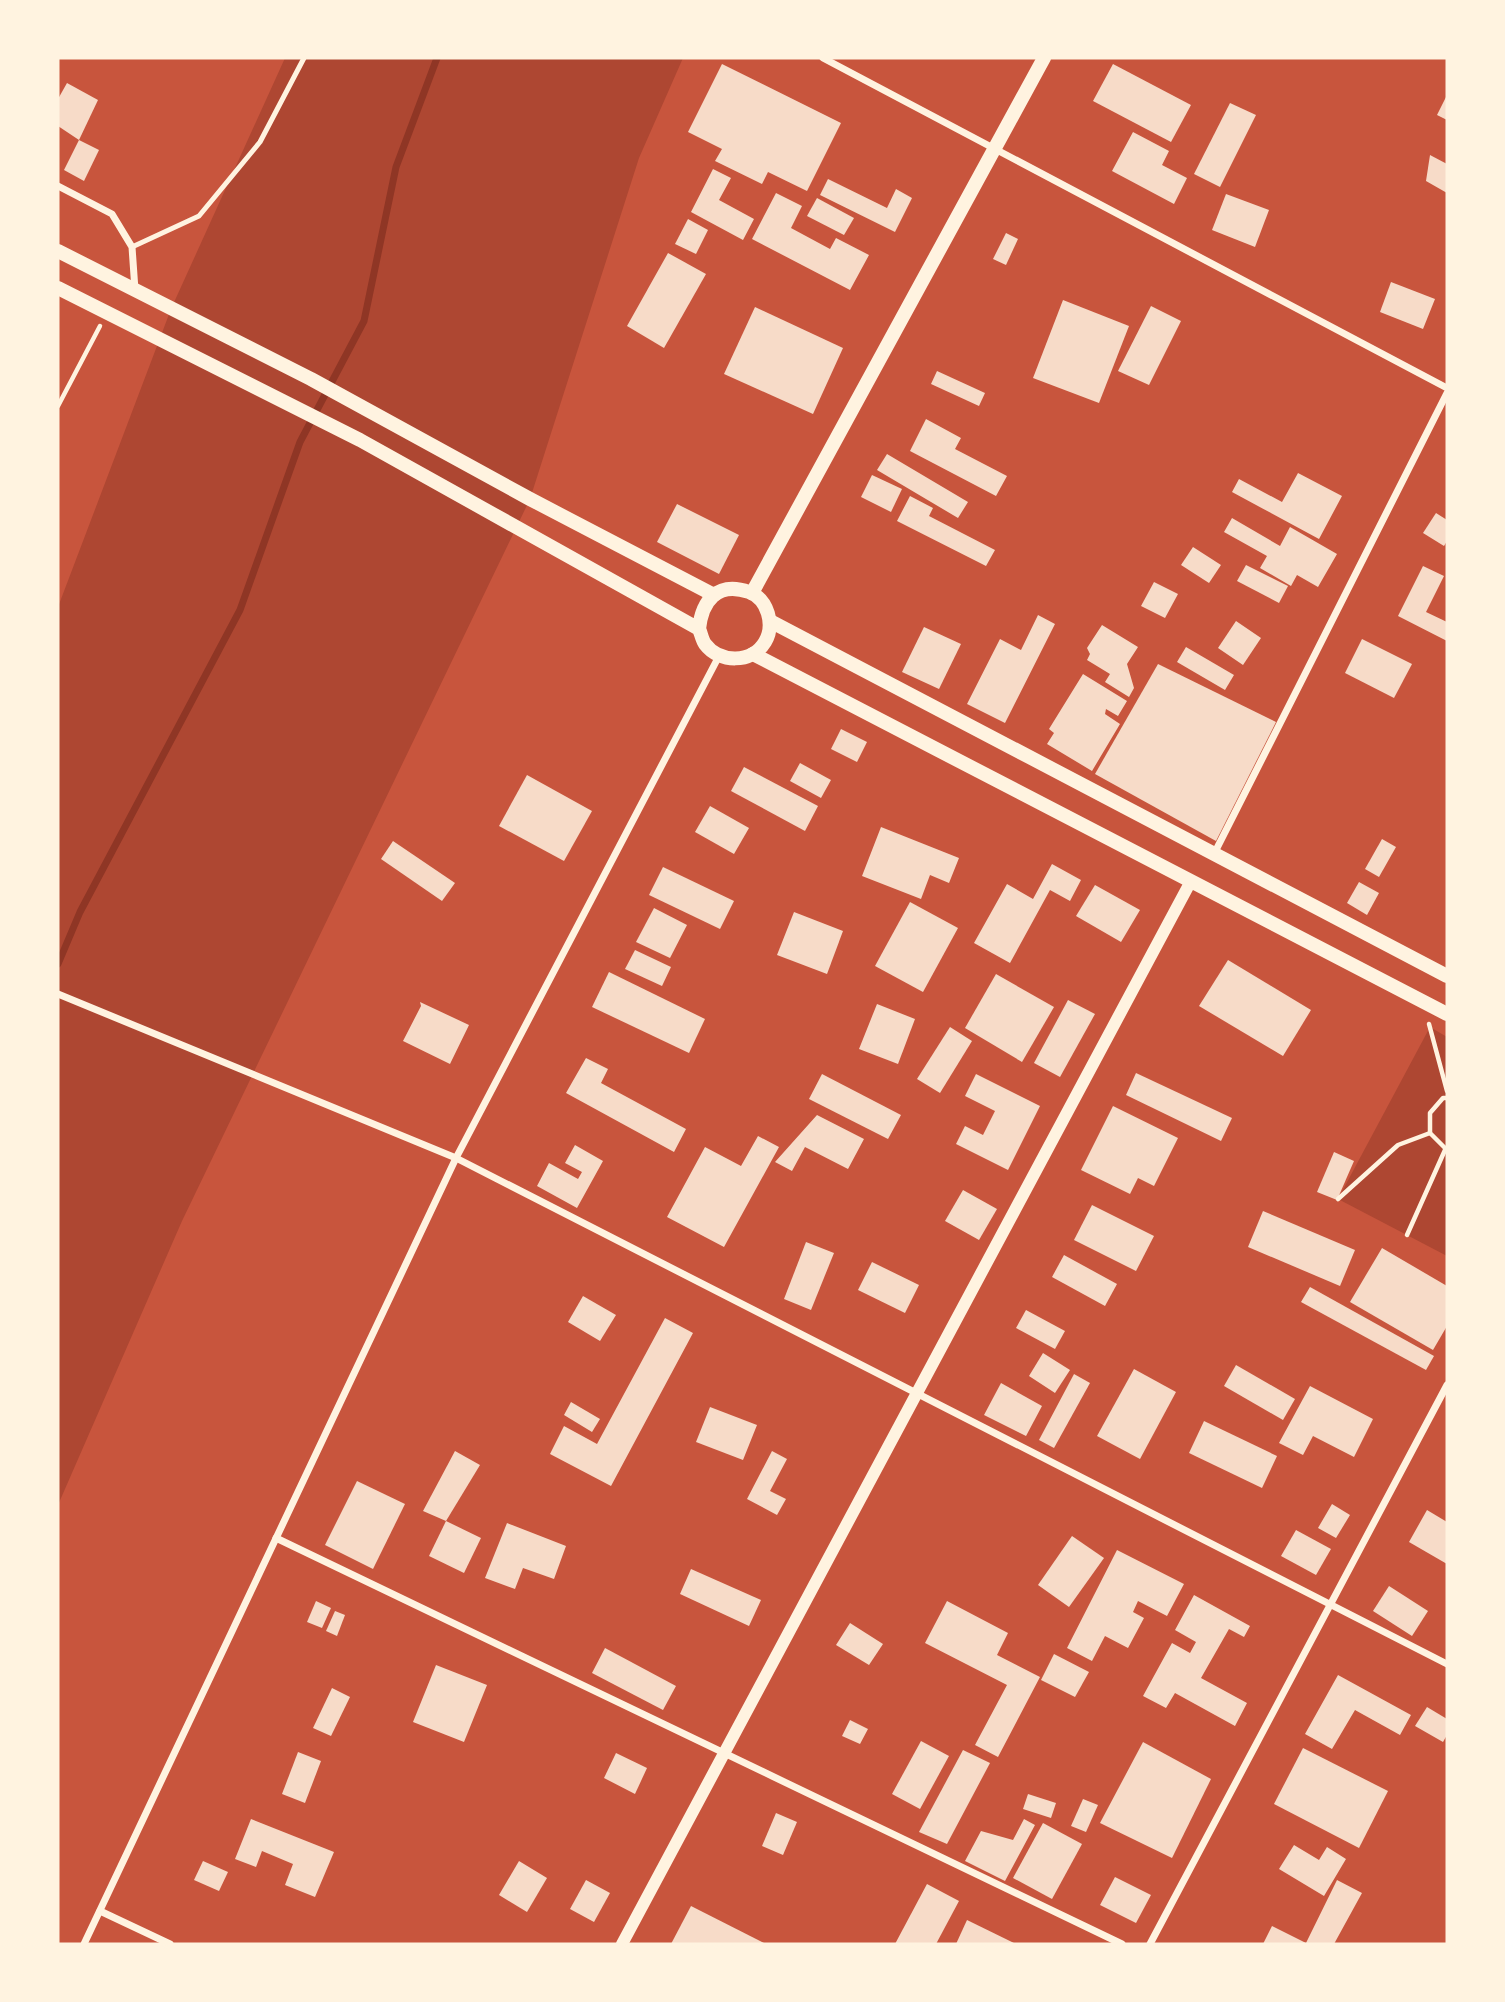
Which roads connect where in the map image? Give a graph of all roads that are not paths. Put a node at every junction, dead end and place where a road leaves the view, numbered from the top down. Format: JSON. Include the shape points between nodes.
{"nodes":[{"id":1,"x":304,"y":58,"type":"edge"},
{"id":2,"x":823,"y":58,"type":"edge"},
{"id":3,"x":1044,"y":58,"type":"edge"},
{"id":4,"x":996,"y":150,"type":"junction"},
{"id":5,"x":58,"y":186,"type":"edge"},
{"id":6,"x":132,"y":247,"type":"junction"},
{"id":7,"x":58,"y":251,"type":"edge"},
{"id":8,"x":58,"y":288,"type":"edge"},
{"id":9,"x":135,"y":291,"type":"junction"},
{"id":10,"x":1447,"y":388,"type":"edge"},
{"id":11,"x":1447,"y":393,"type":"edge"},
{"id":12,"x":752,"y":593,"type":"junction"},
{"id":13,"x":714,"y":595,"type":"junction"},
{"id":14,"x":770,"y":621,"type":"junction"},
{"id":15,"x":699,"y":629,"type":"junction"},
{"id":16,"x":753,"y":654,"type":"junction"},
{"id":17,"x":719,"y":656,"type":"junction"},
{"id":18,"x":1214,"y":854,"type":"junction"},
{"id":19,"x":1191,"y":881,"type":"junction"},
{"id":20,"x":1447,"y":976,"type":"edge"},
{"id":21,"x":58,"y":994,"type":"edge"},
{"id":22,"x":1447,"y":1014,"type":"edge"},
{"id":23,"x":456,"y":1158,"type":"junction"},
{"id":24,"x":1447,"y":1385,"type":"edge"},
{"id":25,"x":917,"y":1394,"type":"junction"},
{"id":26,"x":276,"y":1538,"type":"junction"},
{"id":27,"x":1330,"y":1605,"type":"junction"},
{"id":28,"x":1447,"y":1664,"type":"edge"},
{"id":29,"x":724,"y":1753,"type":"junction"},
{"id":30,"x":100,"y":1911,"type":"junction"},
{"id":31,"x":84,"y":1944,"type":"edge"},
{"id":32,"x":170,"y":1944,"type":"edge"},
{"id":33,"x":622,"y":1944,"type":"edge"},
{"id":34,"x":1122,"y":1944,"type":"edge"},
{"id":35,"x":1150,"y":1944,"type":"edge"}],
"edges":[{"from":1,"to":6,"type":"lane","via":[[260,142],[199,216]]},
{"from":2,"to":4,"type":"street"},
{"from":3,"to":4,"type":"main road"},
{"from":4,"to":10,"type":"street"},
{"from":4,"to":12,"type":"main road"},
{"from":5,"to":6,"type":"street","via":[[112,214]]},
{"from":6,"to":9,"type":"street"},
{"from":7,"to":9,"type":"main road"},
{"from":8,"to":15,"type":"main road","via":[[360,440]]},
{"from":9,"to":13,"type":"main road","via":[[311,379]]},
{"from":11,"to":18,"type":"street"},
{"from":12,"to":13,"type":"main road","via":[[731,588]]},
{"from":12,"to":14,"type":"main road","via":[[765,606]]},
{"from":13,"to":15,"type":"main road","via":[[701,610]]},
{"from":14,"to":16,"type":"main road","via":[[765,642]]},
{"from":14,"to":18,"type":"main road"},
{"from":15,"to":17,"type":"main road","via":[[704,643]]},
{"from":16,"to":17,"type":"main road","via":[[735,659]]},
{"from":16,"to":19,"type":"main road"},
{"from":17,"to":23,"type":"street"},
{"from":18,"to":20,"type":"main road"},
{"from":19,"to":22,"type":"main road"},
{"from":19,"to":25,"type":"street"},
{"from":21,"to":23,"type":"street"},
{"from":23,"to":25,"type":"street"},
{"from":23,"to":26,"type":"street"},
{"from":24,"to":27,"type":"street"},
{"from":25,"to":27,"type":"street"},
{"from":25,"to":29,"type":"street"},
{"from":26,"to":29,"type":"street"},
{"from":26,"to":30,"type":"street"},
{"from":27,"to":28,"type":"street"},
{"from":27,"to":35,"type":"street"},
{"from":29,"to":33,"type":"street"},
{"from":29,"to":34,"type":"street"},
{"from":30,"to":31,"type":"street"},
{"from":30,"to":32,"type":"street"}]}
